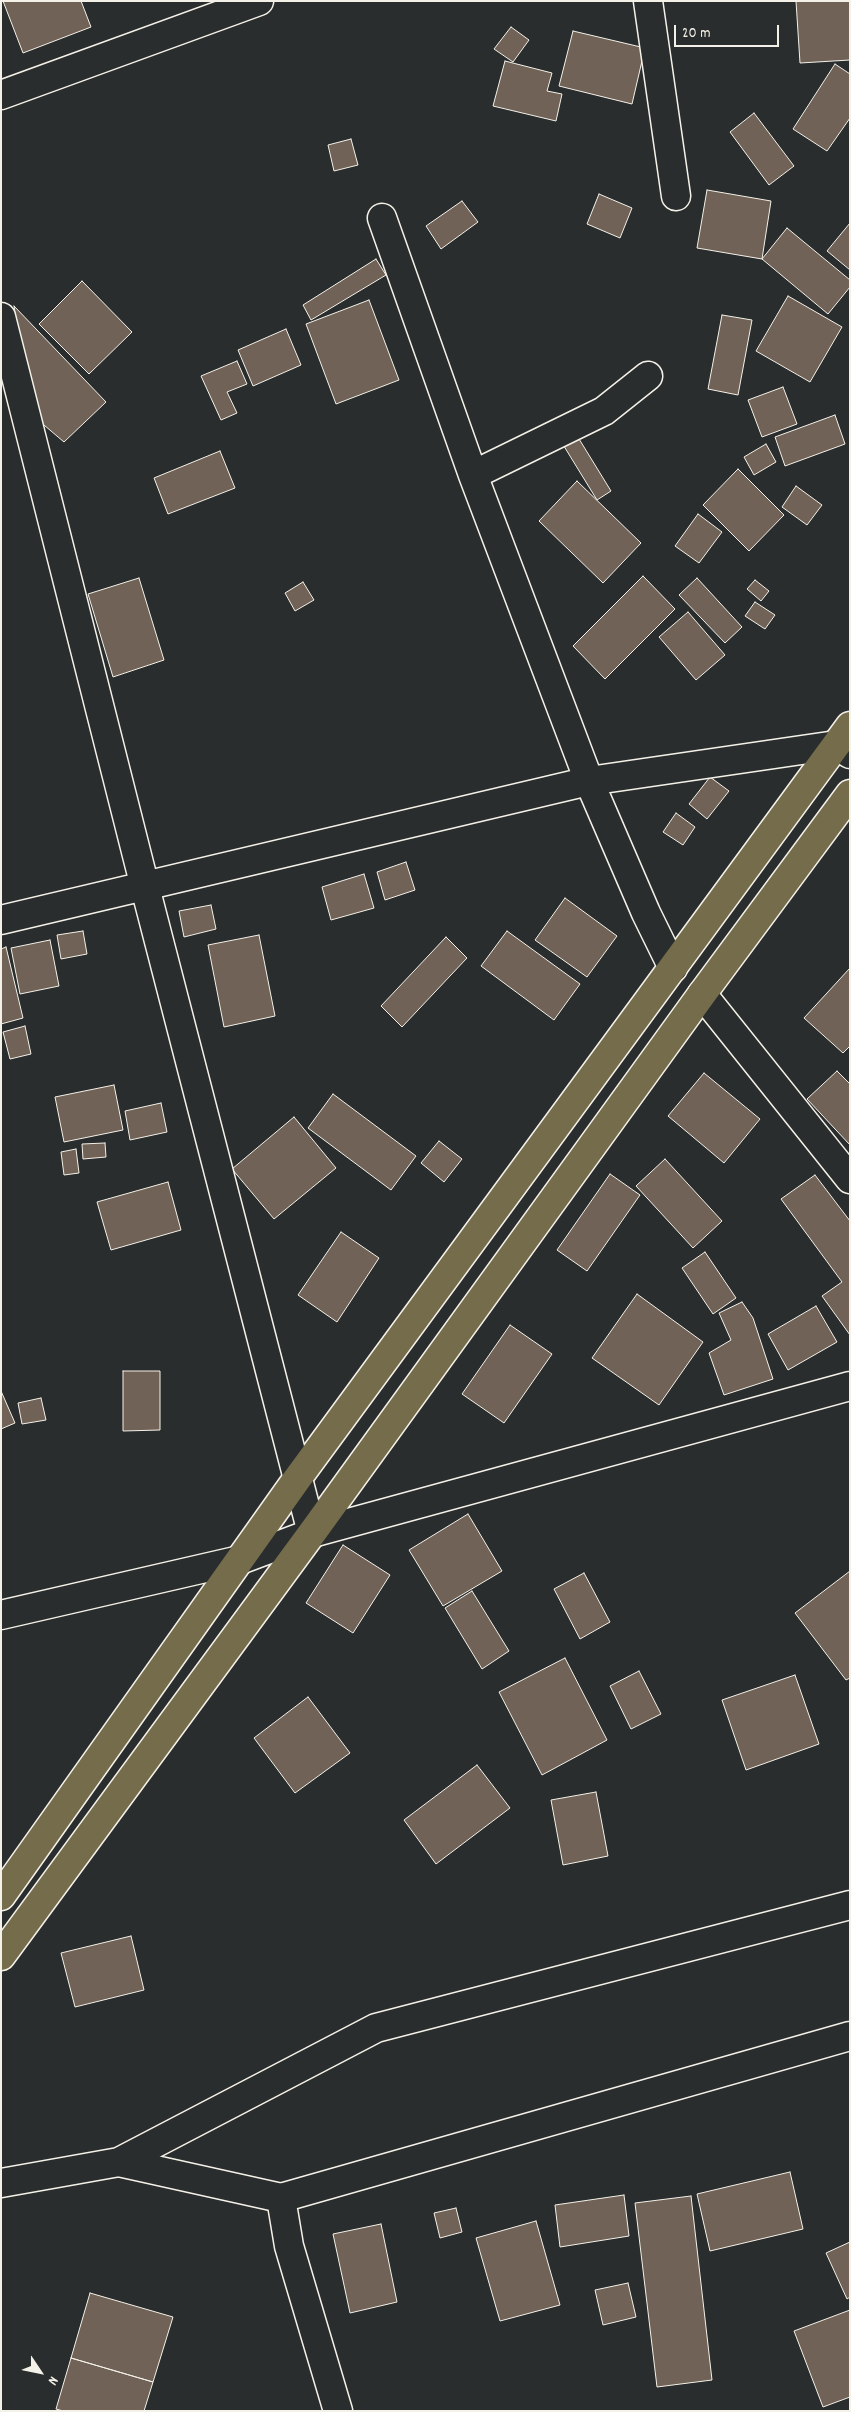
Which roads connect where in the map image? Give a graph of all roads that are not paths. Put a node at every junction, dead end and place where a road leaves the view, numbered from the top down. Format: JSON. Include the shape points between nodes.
{"nodes":[{"id":1,"x":259,"y":1,"type":"edge"},
{"id":2,"x":648,"y":1,"type":"edge"},
{"id":3,"x":1,"y":94,"type":"edge"},
{"id":4,"x":676,"y":196,"type":"dead end"},
{"id":5,"x":382,"y":218,"type":"dead end"},
{"id":6,"x":1,"y":317,"type":"edge"},
{"id":7,"x":648,"y":376,"type":"dead end"},
{"id":8,"x":473,"y":475,"type":"junction"},
{"id":9,"x":845,"y":741,"type":"edge"},
{"id":10,"x":589,"y":781,"type":"junction"},
{"id":11,"x":850,"y":794,"type":"edge"},
{"id":12,"x":145,"y":886,"type":"junction"},
{"id":13,"x":1,"y":920,"type":"edge"},
{"id":14,"x":673,"y":968,"type":"junction"},
{"id":15,"x":702,"y":994,"type":"junction"},
{"id":16,"x":850,"y":1179,"type":"edge"},
{"id":17,"x":850,"y":1386,"type":"edge"},
{"id":18,"x":297,"y":1479,"type":"junction"},
{"id":19,"x":312,"y":1533,"type":"junction"},
{"id":20,"x":240,"y":1560,"type":"junction"},
{"id":21,"x":1,"y":1615,"type":"edge"},
{"id":22,"x":1,"y":1896,"type":"edge"},
{"id":23,"x":850,"y":1905,"type":"edge"},
{"id":24,"x":1,"y":1956,"type":"edge"},
{"id":25,"x":850,"y":2036,"type":"edge"},
{"id":26,"x":119,"y":2162,"type":"junction"},
{"id":27,"x":1,"y":2183,"type":"edge"},
{"id":28,"x":282,"y":2198,"type":"junction"},
{"id":29,"x":338,"y":2411,"type":"edge"}],
"edges":[{"from":1,"to":3,"type":"street"},
{"from":2,"to":4,"type":"street"},
{"from":5,"to":8,"type":"street"},
{"from":6,"to":12,"type":"street"},
{"from":7,"to":8,"type":"street","via":[[604,411]]},
{"from":8,"to":10,"type":"street"},
{"from":9,"to":10,"type":"street"},
{"from":9,"to":14,"type":"highway"},
{"from":10,"to":12,"type":"street"},
{"from":10,"to":14,"type":"street"},
{"from":11,"to":15,"type":"highway"},
{"from":12,"to":13,"type":"street"},
{"from":12,"to":18,"type":"street"},
{"from":14,"to":18,"type":"highway"},
{"from":15,"to":16,"type":"street"},
{"from":15,"to":19,"type":"highway"},
{"from":17,"to":19,"type":"street"},
{"from":18,"to":19,"type":"street"},
{"from":18,"to":20,"type":"highway"},
{"from":19,"to":20,"type":"street"},
{"from":19,"to":24,"type":"highway"},
{"from":20,"to":21,"type":"street"},
{"from":20,"to":22,"type":"highway"},
{"from":23,"to":26,"type":"street","via":[[376,2028]]},
{"from":25,"to":28,"type":"street"},
{"from":26,"to":27,"type":"street"},
{"from":26,"to":28,"type":"street"},
{"from":28,"to":29,"type":"street","via":[[289,2246]]}]}
